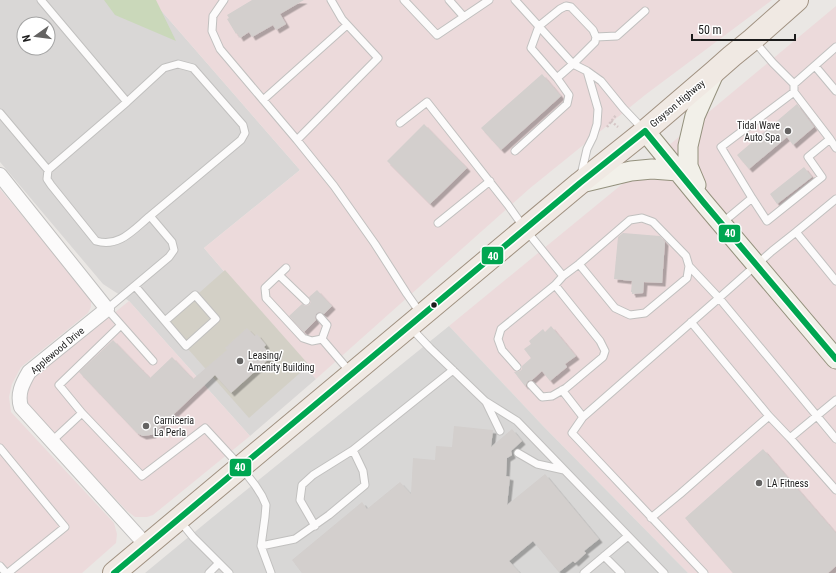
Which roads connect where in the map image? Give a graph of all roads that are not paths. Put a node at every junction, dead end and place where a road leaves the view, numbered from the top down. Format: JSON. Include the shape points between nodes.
{"nodes":[{"id":1,"x":41,"y":0,"type":"edge"},
{"id":2,"x":224,"y":0,"type":"edge"},
{"id":3,"x":331,"y":0,"type":"edge"},
{"id":4,"x":404,"y":0,"type":"edge"},
{"id":5,"x":449,"y":0,"type":"edge"},
{"id":6,"x":490,"y":0,"type":"edge"},
{"id":7,"x":515,"y":0,"type":"edge"},
{"id":8,"x":797,"y":0,"type":"edge"},
{"id":9,"x":645,"y":11,"type":"dead end"},
{"id":10,"x":464,"y":17,"type":"junction"},
{"id":11,"x":347,"y":25,"type":"junction"},
{"id":12,"x":540,"y":26,"type":"junction"},
{"id":13,"x":596,"y":37,"type":"junction"},
{"id":14,"x":753,"y":39,"type":"junction"},
{"id":15,"x":836,"y":47,"type":"edge"},
{"id":16,"x":574,"y":64,"type":"junction"},
{"id":17,"x":815,"y":66,"type":"junction"},
{"id":18,"x":586,"y":71,"type":"junction"},
{"id":19,"x":715,"y":71,"type":"junction"},
{"id":20,"x":557,"y":78,"type":"junction"},
{"id":21,"x":794,"y":88,"type":"junction"},
{"id":22,"x":836,"y":91,"type":"edge"},
{"id":23,"x":263,"y":100,"type":"junction"},
{"id":24,"x":127,"y":102,"type":"junction"},
{"id":25,"x":0,"y":113,"type":"edge"},
{"id":26,"x":400,"y":123,"type":"dead end"},
{"id":27,"x":644,"y":131,"type":"junction"},
{"id":28,"x":830,"y":139,"type":"junction"},
{"id":29,"x":296,"y":140,"type":"junction"},
{"id":30,"x":836,"y":148,"type":"edge"},
{"id":31,"x":514,"y":151,"type":"dead end"},
{"id":32,"x":48,"y":170,"type":"junction"},
{"id":33,"x":678,"y":171,"type":"junction"},
{"id":34,"x":0,"y":175,"type":"edge"},
{"id":35,"x":490,"y":182,"type":"junction"},
{"id":36,"x":580,"y":183,"type":"junction"},
{"id":37,"x":752,"y":198,"type":"junction"},
{"id":38,"x":836,"y":199,"type":"edge"},
{"id":39,"x":704,"y":203,"type":"junction"},
{"id":40,"x":150,"y":216,"type":"junction"},
{"id":41,"x":438,"y":223,"type":"dead end"},
{"id":42,"x":721,"y":223,"type":"junction"},
{"id":43,"x":525,"y":229,"type":"junction"},
{"id":44,"x":796,"y":232,"type":"junction"},
{"id":45,"x":579,"y":264,"type":"junction"},
{"id":46,"x":757,"y":265,"type":"junction"},
{"id":47,"x":689,"y":266,"type":"junction"},
{"id":48,"x":286,"y":268,"type":"dead end"},
{"id":49,"x":279,"y":274,"type":"junction"},
{"id":50,"x":563,"y":276,"type":"junction"},
{"id":51,"x":836,"y":281,"type":"edge"},
{"id":52,"x":555,"y":285,"type":"junction"},
{"id":53,"x":135,"y":286,"type":"junction"},
{"id":54,"x":719,"y":298,"type":"junction"},
{"id":55,"x":306,"y":301,"type":"dead end"},
{"id":56,"x":107,"y":309,"type":"junction"},
{"id":57,"x":320,"y":317,"type":"dead end"},
{"id":58,"x":165,"y":321,"type":"junction"},
{"id":59,"x":416,"y":321,"type":"junction"},
{"id":60,"x":691,"y":322,"type":"junction"},
{"id":61,"x":121,"y":325,"type":"junction"},
{"id":62,"x":322,"y":339,"type":"junction"},
{"id":63,"x":836,"y":359,"type":"edge"},
{"id":64,"x":152,"y":361,"type":"dead end"},
{"id":65,"x":517,"y":367,"type":"dead end"},
{"id":66,"x":453,"y":370,"type":"junction"},
{"id":67,"x":352,"y":374,"type":"junction"},
{"id":68,"x":532,"y":385,"type":"dead end"},
{"id":69,"x":562,"y":390,"type":"junction"},
{"id":70,"x":836,"y":400,"type":"edge"},
{"id":71,"x":485,"y":401,"type":"junction"},
{"id":72,"x":82,"y":413,"type":"junction"},
{"id":73,"x":769,"y":416,"type":"junction"},
{"id":74,"x":583,"y":417,"type":"junction"},
{"id":75,"x":817,"y":417,"type":"junction"},
{"id":76,"x":500,"y":431,"type":"dead end"},
{"id":77,"x":790,"y":438,"type":"junction"},
{"id":78,"x":836,"y":439,"type":"edge"},
{"id":79,"x":52,"y":441,"type":"junction"},
{"id":80,"x":0,"y":448,"type":"edge"},
{"id":81,"x":353,"y":450,"type":"junction"},
{"id":82,"x":518,"y":453,"type":"dead end"},
{"id":83,"x":241,"y":467,"type":"junction"},
{"id":84,"x":564,"y":470,"type":"junction"},
{"id":85,"x":836,"y":490,"type":"edge"},
{"id":86,"x":651,"y":518,"type":"junction"},
{"id":87,"x":179,"y":519,"type":"junction"},
{"id":88,"x":315,"y":526,"type":"junction"},
{"id":89,"x":628,"y":536,"type":"junction"},
{"id":90,"x":147,"y":546,"type":"junction"},
{"id":91,"x":261,"y":546,"type":"junction"},
{"id":92,"x":604,"y":556,"type":"junction"},
{"id":93,"x":220,"y":563,"type":"junction"},
{"id":94,"x":0,"y":566,"type":"edge"},
{"id":95,"x":7,"y":573,"type":"edge"},
{"id":96,"x":114,"y":573,"type":"edge"},
{"id":97,"x":209,"y":573,"type":"edge"},
{"id":98,"x":229,"y":573,"type":"edge"},
{"id":99,"x":271,"y":573,"type":"edge"},
{"id":100,"x":584,"y":573,"type":"edge"},
{"id":101,"x":621,"y":573,"type":"edge"},
{"id":102,"x":664,"y":573,"type":"edge"},
{"id":103,"x":704,"y":573,"type":"edge"}],
"edges":[{"from":1,"to":24,"type":"lane"},
{"from":2,"to":23,"type":"lane","via":[[212,16],[212,31],[220,49]]},
{"from":3,"to":11,"type":"lane"},
{"from":4,"to":10,"type":"lane","via":[[437,35]]},
{"from":5,"to":10,"type":"lane"},
{"from":6,"to":10,"type":"lane"},
{"from":7,"to":12,"type":"lane"},
{"from":8,"to":14,"type":"main road","name":"Grayson Highway"},
{"from":9,"to":13,"type":"lane","via":[[617,36]]},
{"from":11,"to":23,"type":"lane"},
{"from":11,"to":29,"type":"lane","via":[[378,58]]},
{"from":12,"to":13,"type":"lane","via":[[566,6],[571,7],[593,30]]},
{"from":12,"to":16,"type":"lane"},
{"from":12,"to":20,"type":"lane","via":[[531,48]]},
{"from":13,"to":16,"type":"lane","via":[[595,42]]},
{"from":14,"to":19,"type":"main road","name":"Grayson Highway"},
{"from":14,"to":21,"type":"lane"},
{"from":15,"to":17,"type":"lane"},
{"from":16,"to":18,"type":"lane"},
{"from":16,"to":20,"type":"lane"},
{"from":17,"to":21,"type":"lane"},
{"from":17,"to":22,"type":"lane"},
{"from":18,"to":27,"type":"lane","via":[[601,81]]},
{"from":18,"to":36,"type":"lane","via":[[598,109],[597,124],[587,149]]},
{"from":19,"to":27,"type":"main road","name":"Grayson Highway"},
{"from":19,"to":39,"type":"street","via":[[695,116],[688,146],[688,166]]},
{"from":20,"to":31,"type":"lane","via":[[569,95],[567,104]]},
{"from":21,"to":28,"type":"lane"},
{"from":21,"to":37,"type":"lane","via":[[721,147]]},
{"from":23,"to":29,"type":"lane"},
{"from":24,"to":32,"type":"lane"},
{"from":24,"to":40,"type":"lane","via":[[164,68],[178,64],[193,68],[243,125],[245,133],[241,140]]},
{"from":25,"to":32,"type":"lane"},
{"from":26,"to":35,"type":"lane","via":[[427,102]]},
{"from":27,"to":33,"type":"street"},
{"from":27,"to":36,"type":"main road","name":"Grayson Highway"},
{"from":28,"to":30,"type":"lane"},
{"from":28,"to":37,"type":"lane","via":[[808,157],[822,177],[767,221]]},
{"from":29,"to":59,"type":"lane","via":[[334,186],[375,244],[407,294]]},
{"from":32,"to":40,"type":"lane","via":[[47,179],[51,185],[96,241],[114,242],[127,236]]},
{"from":33,"to":36,"type":"street","via":[[631,170]]},
{"from":33,"to":39,"type":"street"},
{"from":34,"to":56,"type":"street"},
{"from":35,"to":41,"type":"lane"},
{"from":35,"to":43,"type":"lane"},
{"from":36,"to":43,"type":"main road","name":"Grayson Highway"},
{"from":37,"to":42,"type":"lane"},
{"from":38,"to":44,"type":"lane"},
{"from":39,"to":42,"type":"street"},
{"from":40,"to":53,"type":"lane","via":[[172,242],[174,250]]},
{"from":42,"to":46,"type":"street"},
{"from":43,"to":50,"type":"lane"},
{"from":43,"to":59,"type":"main road","name":"Grayson Highway"},
{"from":44,"to":46,"type":"lane"},
{"from":44,"to":51,"type":"lane"},
{"from":45,"to":47,"type":"lane","via":[[630,220],[642,218],[653,222],[686,256]]},
{"from":45,"to":47,"type":"lane","via":[[615,308],[630,315],[645,313],[687,278]]},
{"from":45,"to":50,"type":"lane"},
{"from":46,"to":54,"type":"lane"},
{"from":46,"to":63,"type":"street"},
{"from":47,"to":54,"type":"lane"},
{"from":48,"to":49,"type":"lane"},
{"from":49,"to":55,"type":"lane"},
{"from":49,"to":62,"type":"lane","via":[[265,288],[266,298],[303,338],[312,341]]},
{"from":50,"to":52,"type":"lane"},
{"from":52,"to":65,"type":"lane","via":[[501,329],[498,339],[502,350]]},
{"from":52,"to":69,"type":"lane","via":[[600,341],[605,351],[603,357]]},
{"from":53,"to":56,"type":"lane"},
{"from":53,"to":58,"type":"lane"},
{"from":54,"to":60,"type":"lane"},
{"from":54,"to":75,"type":"lane"},
{"from":56,"to":61,"type":"lane"},
{"from":56,"to":79,"type":"street","name":"Applewood Drive","via":[[29,372],[23,382],[19,400],[21,407]]},
{"from":57,"to":62,"type":"lane","via":[[327,325]]},
{"from":58,"to":58,"type":"lane","via":[[186,346],[216,319],[194,295]]},
{"from":59,"to":66,"type":"lane"},
{"from":59,"to":67,"type":"main road","name":"Grayson Highway"},
{"from":60,"to":73,"type":"lane"},
{"from":60,"to":74,"type":"lane"},
{"from":61,"to":64,"type":"lane"},
{"from":61,"to":72,"type":"lane","via":[[59,385]]},
{"from":62,"to":67,"type":"lane"},
{"from":66,"to":71,"type":"lane"},
{"from":66,"to":81,"type":"lane"},
{"from":67,"to":83,"type":"main road","name":"Grayson Highway"},
{"from":68,"to":69,"type":"lane","via":[[542,397],[552,396]]},
{"from":69,"to":74,"type":"lane"},
{"from":70,"to":75,"type":"lane"},
{"from":71,"to":76,"type":"lane"},
{"from":71,"to":84,"type":"lane","via":[[517,421]]},
{"from":72,"to":79,"type":"lane"},
{"from":72,"to":83,"type":"lane","via":[[142,476],[205,428]]},
{"from":73,"to":77,"type":"lane"},
{"from":73,"to":86,"type":"lane"},
{"from":74,"to":86,"type":"lane","via":[[572,433]]},
{"from":75,"to":77,"type":"lane"},
{"from":75,"to":78,"type":"lane"},
{"from":77,"to":85,"type":"lane"},
{"from":79,"to":90,"type":"street","name":"Applewood Drive"},
{"from":80,"to":95,"type":"lane","via":[[66,527]]},
{"from":81,"to":88,"type":"lane","via":[[363,471],[365,486]]},
{"from":81,"to":88,"type":"lane","via":[[313,475],[302,486],[300,500]]},
{"from":82,"to":84,"type":"lane","via":[[537,464]]},
{"from":83,"to":87,"type":"main road","name":"Grayson Highway"},
{"from":83,"to":91,"type":"lane","via":[[255,485],[266,506]]},
{"from":84,"to":89,"type":"lane"},
{"from":86,"to":103,"type":"lane"},
{"from":87,"to":90,"type":"main road","name":"Grayson Highway"},
{"from":87,"to":93,"type":"lane","via":[[193,537]]},
{"from":88,"to":91,"type":"lane","via":[[295,539]]},
{"from":89,"to":92,"type":"lane"},
{"from":89,"to":102,"type":"lane"},
{"from":90,"to":96,"type":"main road","name":"Grayson Highway"},
{"from":91,"to":99,"type":"lane"},
{"from":92,"to":100,"type":"lane"},
{"from":92,"to":101,"type":"lane"},
{"from":93,"to":97,"type":"lane"},
{"from":93,"to":98,"type":"lane"},
{"from":94,"to":95,"type":"lane"}]}
